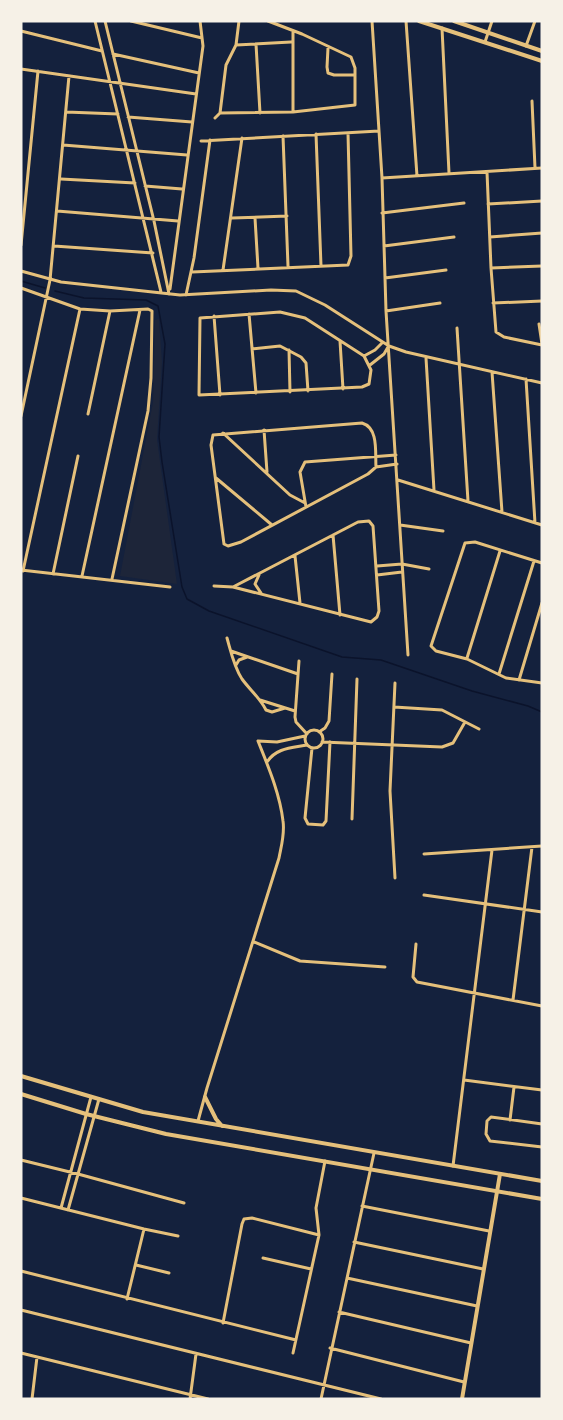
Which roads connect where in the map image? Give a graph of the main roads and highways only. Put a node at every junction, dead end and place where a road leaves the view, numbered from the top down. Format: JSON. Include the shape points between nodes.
{"nodes":[{"id":1,"x":419,"y":21,"type":"edge"},
{"id":2,"x":454,"y":21,"type":"edge"},
{"id":3,"x":542,"y":51,"type":"edge"},
{"id":4,"x":542,"y":61,"type":"edge"},
{"id":5,"x":21,"y":1076,"type":"edge"},
{"id":6,"x":21,"y":1094,"type":"edge"},
{"id":7,"x":205,"y":1097,"type":"road end"},
{"id":8,"x":222,"y":1126,"type":"junction"},
{"id":9,"x":500,"y":1174,"type":"junction"},
{"id":10,"x":542,"y":1181,"type":"edge"},
{"id":11,"x":497,"y":1191,"type":"junction"},
{"id":12,"x":542,"y":1199,"type":"edge"},
{"id":13,"x":462,"y":1399,"type":"edge"}],
"edges":[{"from":1,"to":4,"type":"main road"},
{"from":2,"to":3,"type":"main road"},
{"from":5,"to":8,"type":"main road","via":[[143,1112]]},
{"from":6,"to":11,"type":"main road","via":[[159,1133]]},
{"from":7,"to":8,"type":"main road"},
{"from":8,"to":9,"type":"main road"},
{"from":9,"to":10,"type":"main road"},
{"from":9,"to":11,"type":"main road"},
{"from":11,"to":12,"type":"main road"},
{"from":11,"to":13,"type":"main road"}]}
